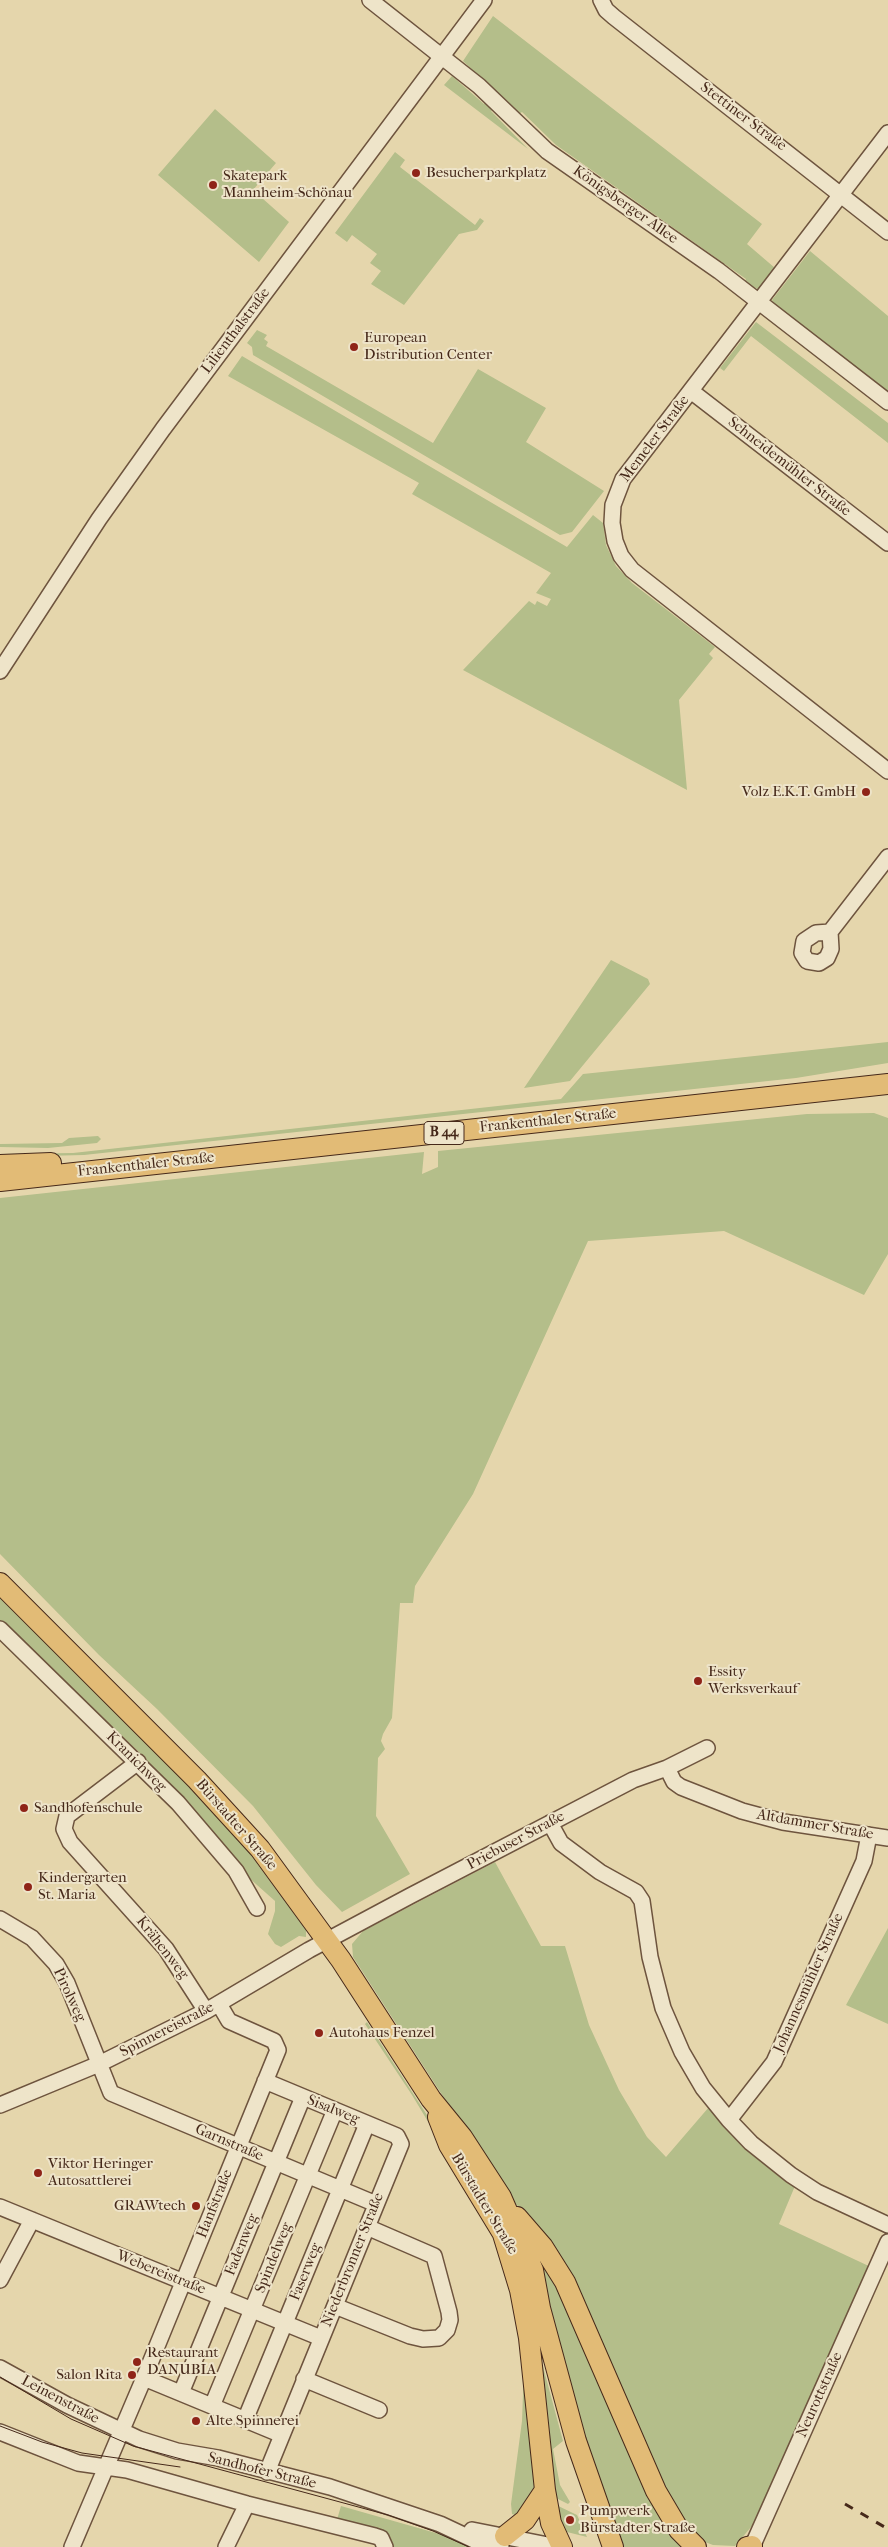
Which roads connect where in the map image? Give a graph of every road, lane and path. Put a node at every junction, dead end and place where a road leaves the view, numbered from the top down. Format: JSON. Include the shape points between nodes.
{"nodes":[{"id":1,"x":370,"y":0,"type":"edge"},
{"id":2,"x":484,"y":0,"type":"edge"},
{"id":3,"x":601,"y":0,"type":"edge"},
{"id":4,"x":442,"y":56,"type":"junction"},
{"id":5,"x":888,"y":133,"type":"edge"},
{"id":6,"x":842,"y":194,"type":"junction"},
{"id":7,"x":888,"y":232,"type":"edge"},
{"id":8,"x":760,"y":302,"type":"junction"},
{"id":9,"x":690,"y":391,"type":"junction"},
{"id":10,"x":888,"y":402,"type":"edge"},
{"id":11,"x":888,"y":543,"type":"edge"},
{"id":12,"x":0,"y":670,"type":"edge"},
{"id":13,"x":888,"y":771,"type":"edge"},
{"id":14,"x":888,"y":857,"type":"edge"},
{"id":15,"x":830,"y":932,"type":"dead end"},
{"id":16,"x":888,"y":1070,"type":"edge"},
{"id":17,"x":888,"y":1084,"type":"edge"},
{"id":18,"x":0,"y":1165,"type":"edge"},
{"id":19,"x":0,"y":1181,"type":"edge"},
{"id":20,"x":0,"y":1583,"type":"edge"},
{"id":21,"x":0,"y":1629,"type":"edge"},
{"id":22,"x":707,"y":1748,"type":"dead end"},
{"id":23,"x":138,"y":1762,"type":"junction"},
{"id":24,"x":667,"y":1768,"type":"junction"},
{"id":25,"x":550,"y":1824,"type":"junction"},
{"id":26,"x":869,"y":1835,"type":"junction"},
{"id":27,"x":888,"y":1838,"type":"edge"},
{"id":28,"x":257,"y":1908,"type":"dead end"},
{"id":29,"x":0,"y":1919,"type":"edge"},
{"id":30,"x":327,"y":1940,"type":"junction"},
{"id":31,"x":212,"y":2008,"type":"junction"},
{"id":32,"x":99,"y":2064,"type":"junction"},
{"id":33,"x":265,"y":2081,"type":"junction"},
{"id":34,"x":303,"y":2097,"type":"junction"},
{"id":35,"x":431,"y":2099,"type":"junction"},
{"id":36,"x":1,"y":2101,"type":"edge"},
{"id":37,"x":335,"y":2110,"type":"junction"},
{"id":38,"x":729,"y":2120,"type":"junction"},
{"id":39,"x":367,"y":2124,"type":"junction"},
{"id":40,"x":401,"y":2140,"type":"joint"},
{"id":41,"x":238,"y":2147,"type":"junction"},
{"id":42,"x":276,"y":2162,"type":"junction"},
{"id":43,"x":308,"y":2176,"type":"junction"},
{"id":44,"x":340,"y":2189,"type":"junction"},
{"id":45,"x":501,"y":2197,"type":"junction"},
{"id":46,"x":376,"y":2204,"type":"junction"},
{"id":47,"x":0,"y":2207,"type":"edge"},
{"id":48,"x":32,"y":2220,"type":"junction"},
{"id":49,"x":888,"y":2225,"type":"edge"},
{"id":50,"x":367,"y":2227,"type":"junction"},
{"id":51,"x":502,"y":2231,"type":"junction"},
{"id":52,"x":888,"y":2242,"type":"edge"},
{"id":53,"x":0,"y":2280,"type":"edge"},
{"id":54,"x":184,"y":2282,"type":"junction"},
{"id":55,"x":220,"y":2297,"type":"junction"},
{"id":56,"x":335,"y":2306,"type":"junction"},
{"id":57,"x":540,"y":2308,"type":"junction"},
{"id":58,"x":252,"y":2310,"type":"junction"},
{"id":59,"x":285,"y":2324,"type":"junction"},
{"id":60,"x":321,"y":2338,"type":"junction"},
{"id":61,"x":0,"y":2368,"type":"edge"},
{"id":62,"x":144,"y":2378,"type":"junction"},
{"id":63,"x":304,"y":2380,"type":"junction"},
{"id":64,"x":180,"y":2393,"type":"junction"},
{"id":65,"x":212,"y":2406,"type":"junction"},
{"id":66,"x":379,"y":2410,"type":"dead end"},
{"id":67,"x":245,"y":2420,"type":"junction"},
{"id":68,"x":121,"y":2431,"type":"junction"},
{"id":69,"x":0,"y":2432,"type":"edge"},
{"id":70,"x":282,"y":2435,"type":"junction"},
{"id":71,"x":106,"y":2467,"type":"junction"},
{"id":72,"x":267,"y":2472,"type":"junction"},
{"id":73,"x":545,"y":2490,"type":"junction"},
{"id":74,"x":247,"y":2504,"type":"junction"},
{"id":75,"x":503,"y":2542,"type":"edge"},
{"id":76,"x":72,"y":2547,"type":"edge"},
{"id":77,"x":226,"y":2547,"type":"edge"},
{"id":78,"x":385,"y":2547,"type":"edge"},
{"id":79,"x":560,"y":2547,"type":"edge"},
{"id":80,"x":613,"y":2547,"type":"edge"},
{"id":81,"x":696,"y":2547,"type":"edge"},
{"id":82,"x":750,"y":2547,"type":"edge"}],
"edges":[{"from":1,"to":4,"type":"street","name":"Königsberger Allee"},
{"from":2,"to":4,"type":"street","name":"Lilienthalstraße"},
{"from":3,"to":6,"type":"street","name":"Stettiner Straße","via":[[614,17]]},
{"from":4,"to":8,"type":"street","name":"Königsberger Allee","via":[[479,86],[547,151]]},
{"from":4,"to":12,"type":"street","name":"Lilienthalstraße","via":[[163,429]]},
{"from":5,"to":6,"type":"street","name":"Memeler Straße"},
{"from":6,"to":7,"type":"street","name":"Stettiner Straße"},
{"from":6,"to":8,"type":"street","name":"Memeler Straße"},
{"from":8,"to":9,"type":"street","name":"Memeler Straße"},
{"from":8,"to":10,"type":"street","name":"Königsberger Allee"},
{"from":9,"to":11,"type":"street","name":"Schneidemühler Straße"},
{"from":9,"to":13,"type":"street","name":"Memeler Straße","via":[[631,468],[617,492],[612,523],[621,556],[648,584]]},
{"from":14,"to":15,"type":"street"},
{"from":16,"to":18,"type":"main road","name":"Frankenthaler Straße","number":"B 44","via":[[78,1162]]},
{"from":17,"to":19,"type":"main road","name":"Frankenthaler Straße","number":"B 44"},
{"from":20,"to":30,"type":"main road","name":"Bürstadter Straße","via":[[210,1794],[260,1849]]},
{"from":21,"to":23,"type":"street","name":"Kranichweg"},
{"from":22,"to":24,"type":"street","name":"Priebuser Straße"},
{"from":23,"to":28,"type":"street","name":"Kranichweg","via":[[236,1871]]},
{"from":23,"to":31,"type":"street","name":"Krähenweg","via":[[67,1816],[64,1829],[70,1842],[166,1948]]},
{"from":24,"to":25,"type":"street","name":"Priebuser Straße","via":[[633,1780]]},
{"from":24,"to":26,"type":"street","name":"Altdammer Straße","via":[[674,1782],[681,1787],[742,1811],[783,1822]]},
{"from":25,"to":30,"type":"street","name":"Priebuser Straße"},
{"from":25,"to":38,"type":"street","via":[[562,1843],[588,1865],[636,1892],[642,1901],[650,1957],[663,2008],[682,2052],[703,2088]]},
{"from":26,"to":27,"type":"street","name":"Altdammer Straße"},
{"from":26,"to":38,"type":"street","name":"Johannesmühler Straße","via":[[864,1861],[774,2062]]},
{"from":29,"to":32,"type":"street","name":"Pirolweg","via":[[32,1938],[56,1964],[67,1983]]},
{"from":30,"to":31,"type":"street","name":"Spinnereistraße"},
{"from":30,"to":35,"type":"main road","name":"Bürstadter Straße"},
{"from":31,"to":32,"type":"street","name":"Spinnereistraße"},
{"from":31,"to":33,"type":"street","name":"Hanfstraße","via":[[229,2021],[274,2041],[278,2050]]},
{"from":32,"to":36,"type":"street","name":"Spinnereistraße"},
{"from":32,"to":41,"type":"street","name":"Garnstraße","via":[[116,2096]]},
{"from":33,"to":34,"type":"street","name":"Sisalweg"},
{"from":33,"to":41,"type":"street","name":"Hanfstraße"},
{"from":34,"to":37,"type":"street","name":"Sisalweg"},
{"from":34,"to":42,"type":"street","name":"Fadenweg"},
{"from":35,"to":45,"type":"main road","name":"Bürstadter Straße","via":[[462,2137]]},
{"from":35,"to":51,"type":"main road","name":"Bürstadter Straße","via":[[449,2145]]},
{"from":37,"to":39,"type":"street","name":"Sisalweg"},
{"from":37,"to":43,"type":"street","name":"Spindelweg"},
{"from":38,"to":49,"type":"street","via":[[751,2143],[791,2175],[817,2192]]},
{"from":39,"to":40,"type":"street","name":"Sisalweg"},
{"from":39,"to":44,"type":"street","name":"Faserweg"},
{"from":40,"to":46,"type":"street","name":"Niederbronner Straße"},
{"from":41,"to":42,"type":"street","name":"Garnstraße"},
{"from":41,"to":54,"type":"street","name":"Hanfstraße"},
{"from":42,"to":43,"type":"street","name":"Garnstraße"},
{"from":42,"to":55,"type":"street","name":"Fadenweg"},
{"from":43,"to":44,"type":"street","name":"Garnstraße"},
{"from":43,"to":58,"type":"street","name":"Spindelweg"},
{"from":44,"to":46,"type":"street","name":"Garnstraße"},
{"from":44,"to":59,"type":"street","name":"Faserweg"},
{"from":45,"to":57,"type":"main road","name":"Bürstadter Straße","via":[[533,2270]]},
{"from":45,"to":81,"type":"main road","via":[[543,2248],[565,2282],[656,2491],[679,2530]]},
{"from":46,"to":50,"type":"street","name":"Niederbronner Straße"},
{"from":47,"to":48,"type":"street","name":"Webereistraße"},
{"from":48,"to":53,"type":"street"},
{"from":48,"to":54,"type":"street","name":"Webereistraße"},
{"from":50,"to":56,"type":"street","name":"Niederbronner Straße"},
{"from":50,"to":56,"type":"street","via":[[434,2256],[449,2312],[447,2330],[439,2338],[423,2339]]},
{"from":51,"to":57,"type":"main road","name":"Bürstadter Straße"},
{"from":51,"to":73,"type":"main road","via":[[520,2290],[529,2338]]},
{"from":52,"to":82,"type":"street","name":"Neurottstraße"},
{"from":54,"to":55,"type":"street","name":"Webereistraße"},
{"from":54,"to":62,"type":"street","name":"Hanfstraße"},
{"from":55,"to":58,"type":"street","name":"Webereistraße"},
{"from":55,"to":64,"type":"street","name":"Fadenweg"},
{"from":56,"to":60,"type":"street","name":"Niederbronner Straße"},
{"from":57,"to":80,"type":"main road","name":"Bürstadter Straße","via":[[590,2485]]},
{"from":58,"to":59,"type":"street","name":"Webereistraße"},
{"from":58,"to":65,"type":"street","name":"Spindelweg"},
{"from":59,"to":60,"type":"street","name":"Webereistraße"},
{"from":59,"to":67,"type":"street","name":"Faserweg"},
{"from":60,"to":63,"type":"street","name":"Niederbronner Straße"},
{"from":61,"to":68,"type":"street","name":"Leinenstraße"},
{"from":62,"to":64,"type":"street"},
{"from":62,"to":68,"type":"street","name":"Hanfstraße"},
{"from":63,"to":66,"type":"street"},
{"from":63,"to":70,"type":"street","name":"Niederbronner Straße"},
{"from":64,"to":65,"type":"street"},
{"from":65,"to":67,"type":"street"},
{"from":67,"to":70,"type":"street"},
{"from":68,"to":71,"type":"street"},
{"from":68,"to":72,"type":"street","name":"Sandhofer Straße","via":[[177,2451]]},
{"from":69,"to":71,"type":"street","via":[[64,2458]]},
{"from":70,"to":72,"type":"street","name":"Niederbronner Straße"},
{"from":71,"to":74,"type":"street"},
{"from":71,"to":76,"type":"street"},
{"from":72,"to":75,"type":"street","name":"Sandhofer Straße","via":[[330,2487]]},
{"from":73,"to":75,"type":"main road","via":[[525,2520]]},
{"from":73,"to":79,"type":"main road","via":[[551,2523]]},
{"from":74,"to":77,"type":"street"},
{"from":74,"to":78,"type":"street","via":[[375,2536],[381,2538]]},
{"from":75,"to":79,"type":"street","name":"Sandhofer Straße"}]}
